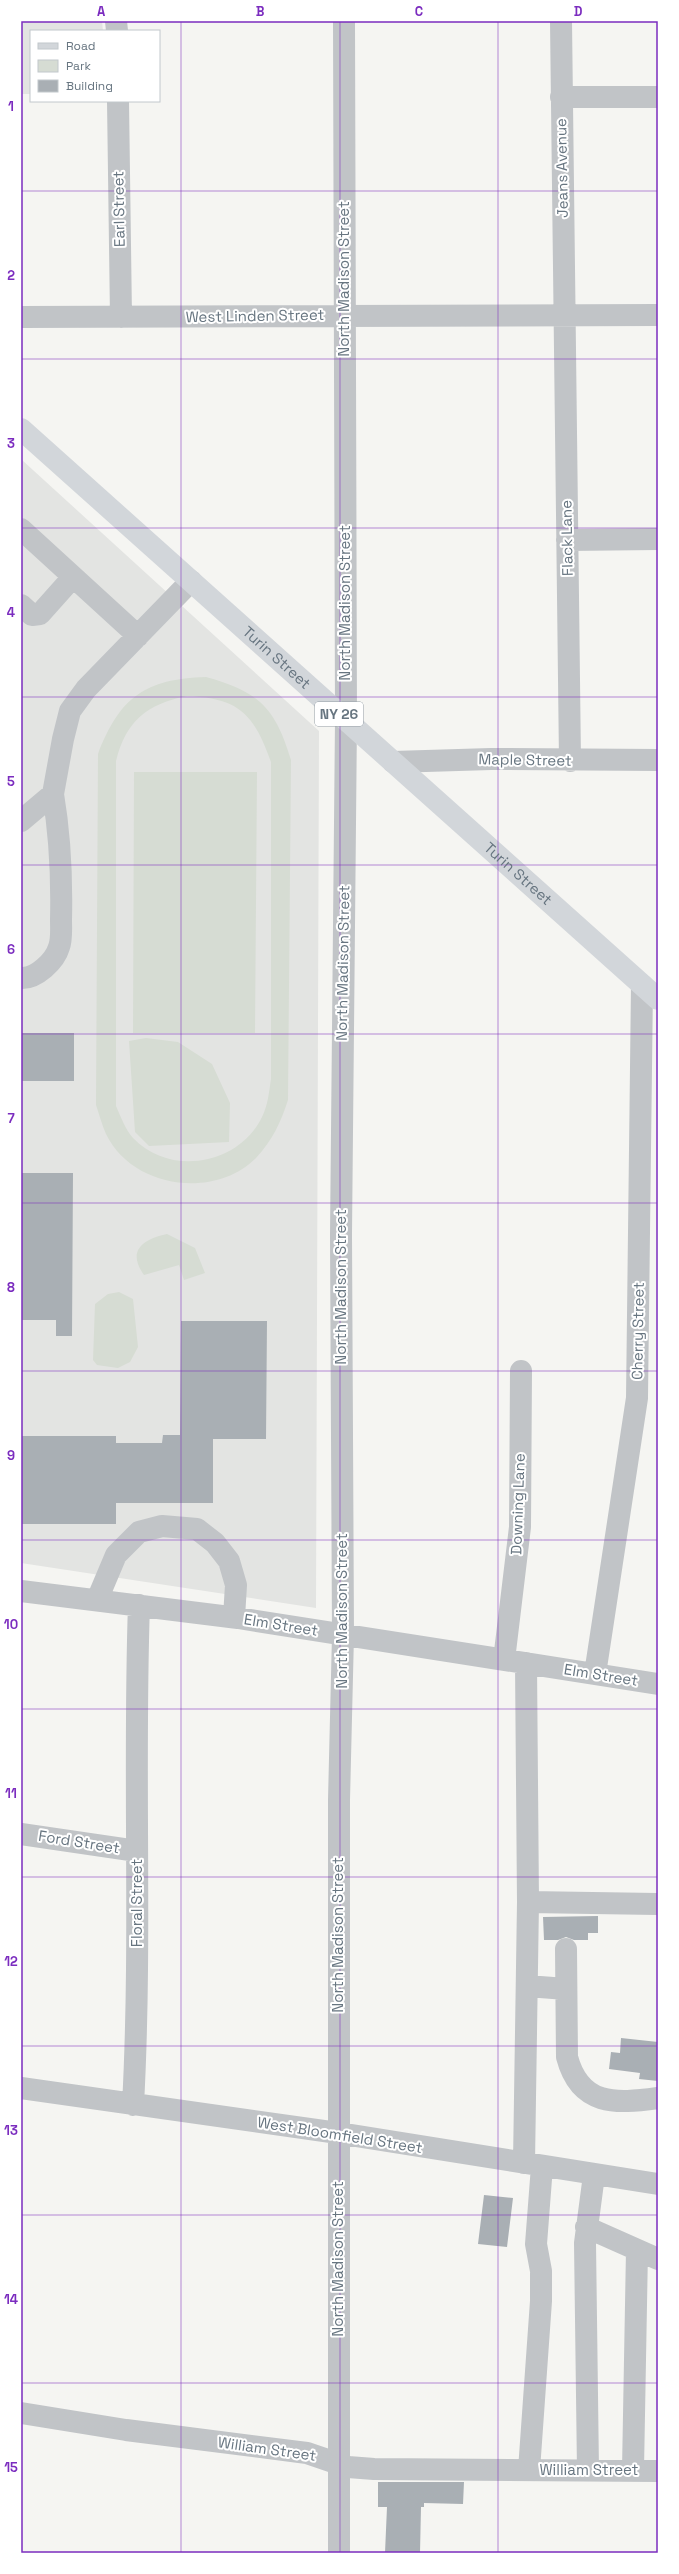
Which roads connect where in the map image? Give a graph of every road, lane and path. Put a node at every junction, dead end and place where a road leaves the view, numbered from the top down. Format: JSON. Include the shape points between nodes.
{"nodes":[{"id":1,"x":344,"y":21,"type":"edge"},
{"id":2,"x":561,"y":21,"type":"edge"},
{"id":3,"x":658,"y":97,"type":"edge"},
{"id":4,"x":561,"y":98,"type":"junction"},
{"id":5,"x":118,"y":102,"type":"edge"},
{"id":6,"x":344,"y":315,"type":"junction"},
{"id":7,"x":564,"y":315,"type":"junction"},
{"id":8,"x":658,"y":315,"type":"edge"},
{"id":9,"x":21,"y":317,"type":"edge"},
{"id":10,"x":121,"y":317,"type":"junction"},
{"id":11,"x":21,"y":429,"type":"edge"},
{"id":12,"x":21,"y":529,"type":"edge"},
{"id":13,"x":658,"y":539,"type":"edge"},
{"id":14,"x":567,"y":540,"type":"junction"},
{"id":15,"x":73,"y":577,"type":"junction"},
{"id":16,"x":191,"y":581,"type":"junction"},
{"id":17,"x":21,"y":605,"type":"edge"},
{"id":18,"x":138,"y":636,"type":"junction"},
{"id":19,"x":346,"y":720,"type":"junction"},
{"id":20,"x":658,"y":760,"type":"edge"},
{"id":21,"x":570,"y":761,"type":"junction"},
{"id":22,"x":393,"y":762,"type":"junction"},
{"id":23,"x":53,"y":794,"type":"junction"},
{"id":24,"x":21,"y":821,"type":"edge"},
{"id":25,"x":21,"y":978,"type":"edge"},
{"id":26,"x":650,"y":992,"type":"edge"},
{"id":27,"x":520,"y":1371,"type":"dead end"},
{"id":28,"x":21,"y":1590,"type":"edge"},
{"id":29,"x":97,"y":1600,"type":"junction"},
{"id":30,"x":139,"y":1606,"type":"junction"},
{"id":31,"x":234,"y":1617,"type":"junction"},
{"id":32,"x":342,"y":1635,"type":"junction"},
{"id":33,"x":504,"y":1660,"type":"junction"},
{"id":34,"x":526,"y":1663,"type":"junction"},
{"id":35,"x":594,"y":1674,"type":"junction"},
{"id":36,"x":658,"y":1684,"type":"edge"},
{"id":37,"x":21,"y":1834,"type":"edge"},
{"id":38,"x":138,"y":1851,"type":"junction"},
{"id":39,"x":528,"y":1902,"type":"junction"},
{"id":40,"x":657,"y":1904,"type":"edge"},
{"id":41,"x":566,"y":1949,"type":"dead end"},
{"id":42,"x":526,"y":1986,"type":"junction"},
{"id":43,"x":566,"y":1989,"type":"junction"},
{"id":44,"x":21,"y":2088,"type":"edge"},
{"id":45,"x":658,"y":2098,"type":"edge"},
{"id":46,"x":133,"y":2105,"type":"junction"},
{"id":47,"x":338,"y":2133,"type":"junction"},
{"id":48,"x":533,"y":2164,"type":"junction"},
{"id":49,"x":594,"y":2175,"type":"junction"},
{"id":50,"x":658,"y":2184,"type":"edge"},
{"id":51,"x":586,"y":2226,"type":"junction"},
{"id":52,"x":637,"y":2250,"type":"junction"},
{"id":53,"x":658,"y":2259,"type":"edge"},
{"id":54,"x":21,"y":2413,"type":"edge"},
{"id":55,"x":339,"y":2462,"type":"junction"},
{"id":56,"x":529,"y":2470,"type":"junction"},
{"id":57,"x":588,"y":2470,"type":"junction"},
{"id":58,"x":633,"y":2470,"type":"junction"},
{"id":59,"x":658,"y":2471,"type":"edge"},
{"id":60,"x":339,"y":2553,"type":"edge"}],
"edges":[{"from":1,"to":6,"type":"street","name":"North Madison Street"},
{"from":2,"to":4,"type":"street","name":"Jeans Avenue"},
{"from":3,"to":4,"type":"street"},
{"from":4,"to":7,"type":"street","name":"Jeans Avenue"},
{"from":5,"to":10,"type":"street","name":"Earl Street"},
{"from":6,"to":7,"type":"street","name":"West Linden Street"},
{"from":6,"to":10,"type":"street","name":"West Linden Street"},
{"from":6,"to":19,"type":"street","name":"North Madison Street"},
{"from":7,"to":8,"type":"street","name":"West Linden Street"},
{"from":7,"to":14,"type":"street","name":"Flack Lane"},
{"from":9,"to":10,"type":"street","name":"West Linden Street"},
{"from":11,"to":16,"type":"main road","name":"Turin Street","number":"NY 26"},
{"from":12,"to":15,"type":"street"},
{"from":13,"to":14,"type":"street"},
{"from":14,"to":21,"type":"street","name":"Flack Lane"},
{"from":15,"to":17,"type":"street","via":[[40,614],[32,615]]},
{"from":15,"to":18,"type":"street"},
{"from":16,"to":18,"type":"street"},
{"from":16,"to":19,"type":"main road","name":"Turin Street","number":"NY 26"},
{"from":18,"to":23,"type":"street","via":[[86,689],[70,711]]},
{"from":19,"to":22,"type":"main road","name":"Turin Street","number":"NY 26"},
{"from":19,"to":32,"type":"street","name":"North Madison Street","via":[[341,1235]]},
{"from":20,"to":21,"type":"street","name":"Maple Street"},
{"from":21,"to":22,"type":"street","name":"Maple Street","via":[[491,759]]},
{"from":22,"to":26,"type":"main road","name":"Turin Street","number":"NY 26"},
{"from":23,"to":24,"type":"street"},
{"from":23,"to":25,"type":"street","via":[[59,830],[62,903],[60,946],[56,955],[38,973]]},
{"from":26,"to":35,"type":"street","name":"Cherry Street","via":[[637,1398]]},
{"from":27,"to":33,"type":"street","name":"Downing Lane","via":[[520,1527]]},
{"from":28,"to":29,"type":"street","name":"Elm Street"},
{"from":29,"to":30,"type":"street","name":"Elm Street"},
{"from":29,"to":31,"type":"street","via":[[116,1555],[139,1532],[162,1526],[197,1529],[215,1543],[229,1561],[236,1585]]},
{"from":30,"to":31,"type":"street","name":"Elm Street"},
{"from":30,"to":38,"type":"street","name":"Floral Street","via":[[136,1687]]},
{"from":31,"to":32,"type":"street","name":"Elm Street"},
{"from":32,"to":33,"type":"street","name":"Elm Street"},
{"from":32,"to":47,"type":"street","name":"North Madison Street"},
{"from":33,"to":34,"type":"street","name":"Elm Street"},
{"from":34,"to":35,"type":"street","name":"Elm Street"},
{"from":34,"to":39,"type":"street"},
{"from":35,"to":36,"type":"street","name":"Elm Street"},
{"from":37,"to":38,"type":"street","name":"Ford Street"},
{"from":38,"to":46,"type":"street","name":"Floral Street"},
{"from":39,"to":40,"type":"street"},
{"from":39,"to":42,"type":"street"},
{"from":41,"to":43,"type":"street"},
{"from":42,"to":43,"type":"street"},
{"from":42,"to":48,"type":"street"},
{"from":43,"to":45,"type":"street","via":[[567,2057],[571,2073],[580,2086],[609,2101],[628,2102]]},
{"from":44,"to":46,"type":"street","name":"West Bloomfield Street"},
{"from":46,"to":47,"type":"street","name":"West Bloomfield Street"},
{"from":47,"to":48,"type":"street","name":"West Bloomfield Street"},
{"from":47,"to":55,"type":"street","name":"North Madison Street"},
{"from":48,"to":49,"type":"street","name":"West Bloomfield Street"},
{"from":48,"to":56,"type":"street","via":[[536,2244],[541,2271]]},
{"from":49,"to":50,"type":"street","name":"West Bloomfield Street"},
{"from":49,"to":51,"type":"street"},
{"from":51,"to":52,"type":"street"},
{"from":51,"to":57,"type":"street"},
{"from":52,"to":53,"type":"street"},
{"from":52,"to":58,"type":"street"},
{"from":54,"to":55,"type":"street","name":"William Street","via":[[126,2430],[307,2453]]},
{"from":55,"to":56,"type":"street","name":"William Street","via":[[348,2467],[374,2470]]},
{"from":55,"to":60,"type":"street","name":"North Madison Street"},
{"from":56,"to":57,"type":"street","name":"William Street"},
{"from":57,"to":58,"type":"street","name":"William Street"},
{"from":58,"to":59,"type":"street","name":"William Street"}]}
